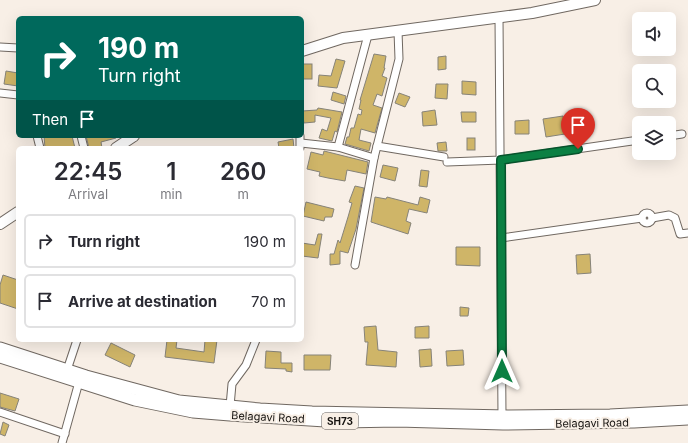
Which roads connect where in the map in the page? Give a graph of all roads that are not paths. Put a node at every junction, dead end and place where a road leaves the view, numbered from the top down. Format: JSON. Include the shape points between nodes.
{"nodes":[{"id":1,"x":595,"y":0,"type":"edge"},
{"id":2,"x":499,"y":18,"type":"junction"},
{"id":3,"x":398,"y":31,"type":"junction"},
{"id":4,"x":368,"y":35,"type":"junction"},
{"id":5,"x":0,"y":47,"type":"edge"},
{"id":6,"x":16,"y":49,"type":"edge"},
{"id":7,"x":304,"y":50,"type":"edge"},
{"id":8,"x":0,"y":93,"type":"edge"},
{"id":9,"x":16,"y":95,"type":"edge"},
{"id":10,"x":682,"y":134,"type":"dead end"},
{"id":11,"x":676,"y":135,"type":"edge"},
{"id":12,"x":131,"y":138,"type":"edge"},
{"id":13,"x":632,"y":141,"type":"edge"},
{"id":14,"x":300,"y":142,"type":"edge"},
{"id":15,"x":119,"y":146,"type":"edge"},
{"id":16,"x":377,"y":146,"type":"junction"},
{"id":17,"x":338,"y":147,"type":"junction"},
{"id":18,"x":374,"y":158,"type":"junction"},
{"id":19,"x":501,"y":160,"type":"junction"},
{"id":20,"x":16,"y":213,"type":"edge"},
{"id":21,"x":0,"y":223,"type":"edge"},
{"id":22,"x":688,"y":233,"type":"edge"},
{"id":23,"x":501,"y":238,"type":"junction"},
{"id":24,"x":355,"y":265,"type":"dead end"},
{"id":25,"x":76,"y":342,"type":"edge"},
{"id":26,"x":255,"y":342,"type":"edge"},
{"id":27,"x":0,"y":348,"type":"edge"},
{"id":28,"x":0,"y":357,"type":"edge"},
{"id":29,"x":66,"y":370,"type":"junction"},
{"id":30,"x":79,"y":382,"type":"junction"},
{"id":31,"x":230,"y":406,"type":"junction"},
{"id":32,"x":688,"y":411,"type":"edge"},
{"id":33,"x":0,"y":412,"type":"edge"},
{"id":34,"x":502,"y":415,"type":"junction"},
{"id":35,"x":688,"y":419,"type":"edge"},
{"id":36,"x":65,"y":434,"type":"junction"},
{"id":37,"x":62,"y":443,"type":"edge"}],
"edges":[{"from":1,"to":2,"type":"main road"},
{"from":2,"to":3,"type":"main road"},
{"from":2,"to":19,"type":"street"},
{"from":3,"to":4,"type":"main road"},
{"from":3,"to":16,"type":"street","via":[[399,59]]},
{"from":4,"to":7,"type":"main road","via":[[343,38]]},
{"from":4,"to":17,"type":"street"},
{"from":5,"to":6,"type":"street"},
{"from":8,"to":9,"type":"street"},
{"from":10,"to":11,"type":"street"},
{"from":12,"to":15,"type":"main road"},
{"from":13,"to":19,"type":"street"},
{"from":14,"to":17,"type":"street"},
{"from":16,"to":18,"type":"street"},
{"from":16,"to":19,"type":"street","via":[[445,159]]},
{"from":17,"to":18,"type":"street"},
{"from":18,"to":24,"type":"street"},
{"from":19,"to":23,"type":"street"},
{"from":20,"to":21,"type":"main road"},
{"from":22,"to":23,"type":"street","via":[[680,234],[675,218],[668,215],[652,218],[645,213],[642,218]]},
{"from":23,"to":34,"type":"street"},
{"from":25,"to":29,"type":"street"},
{"from":26,"to":31,"type":"street","via":[[246,365],[232,384]]},
{"from":27,"to":29,"type":"main road"},
{"from":28,"to":30,"type":"main road","name":"Belagavi Road","number":"SH73"},
{"from":29,"to":31,"type":"main road","via":[[179,401]]},
{"from":30,"to":35,"type":"main road","name":"Belagavi Road","number":"SH73","via":[[134,400],[193,412],[341,422],[503,424]]},
{"from":30,"to":36,"type":"street"},
{"from":31,"to":34,"type":"main road","via":[[312,412]]},
{"from":32,"to":34,"type":"main road","via":[[610,415]]},
{"from":33,"to":36,"type":"street"},
{"from":36,"to":37,"type":"street"}]}
